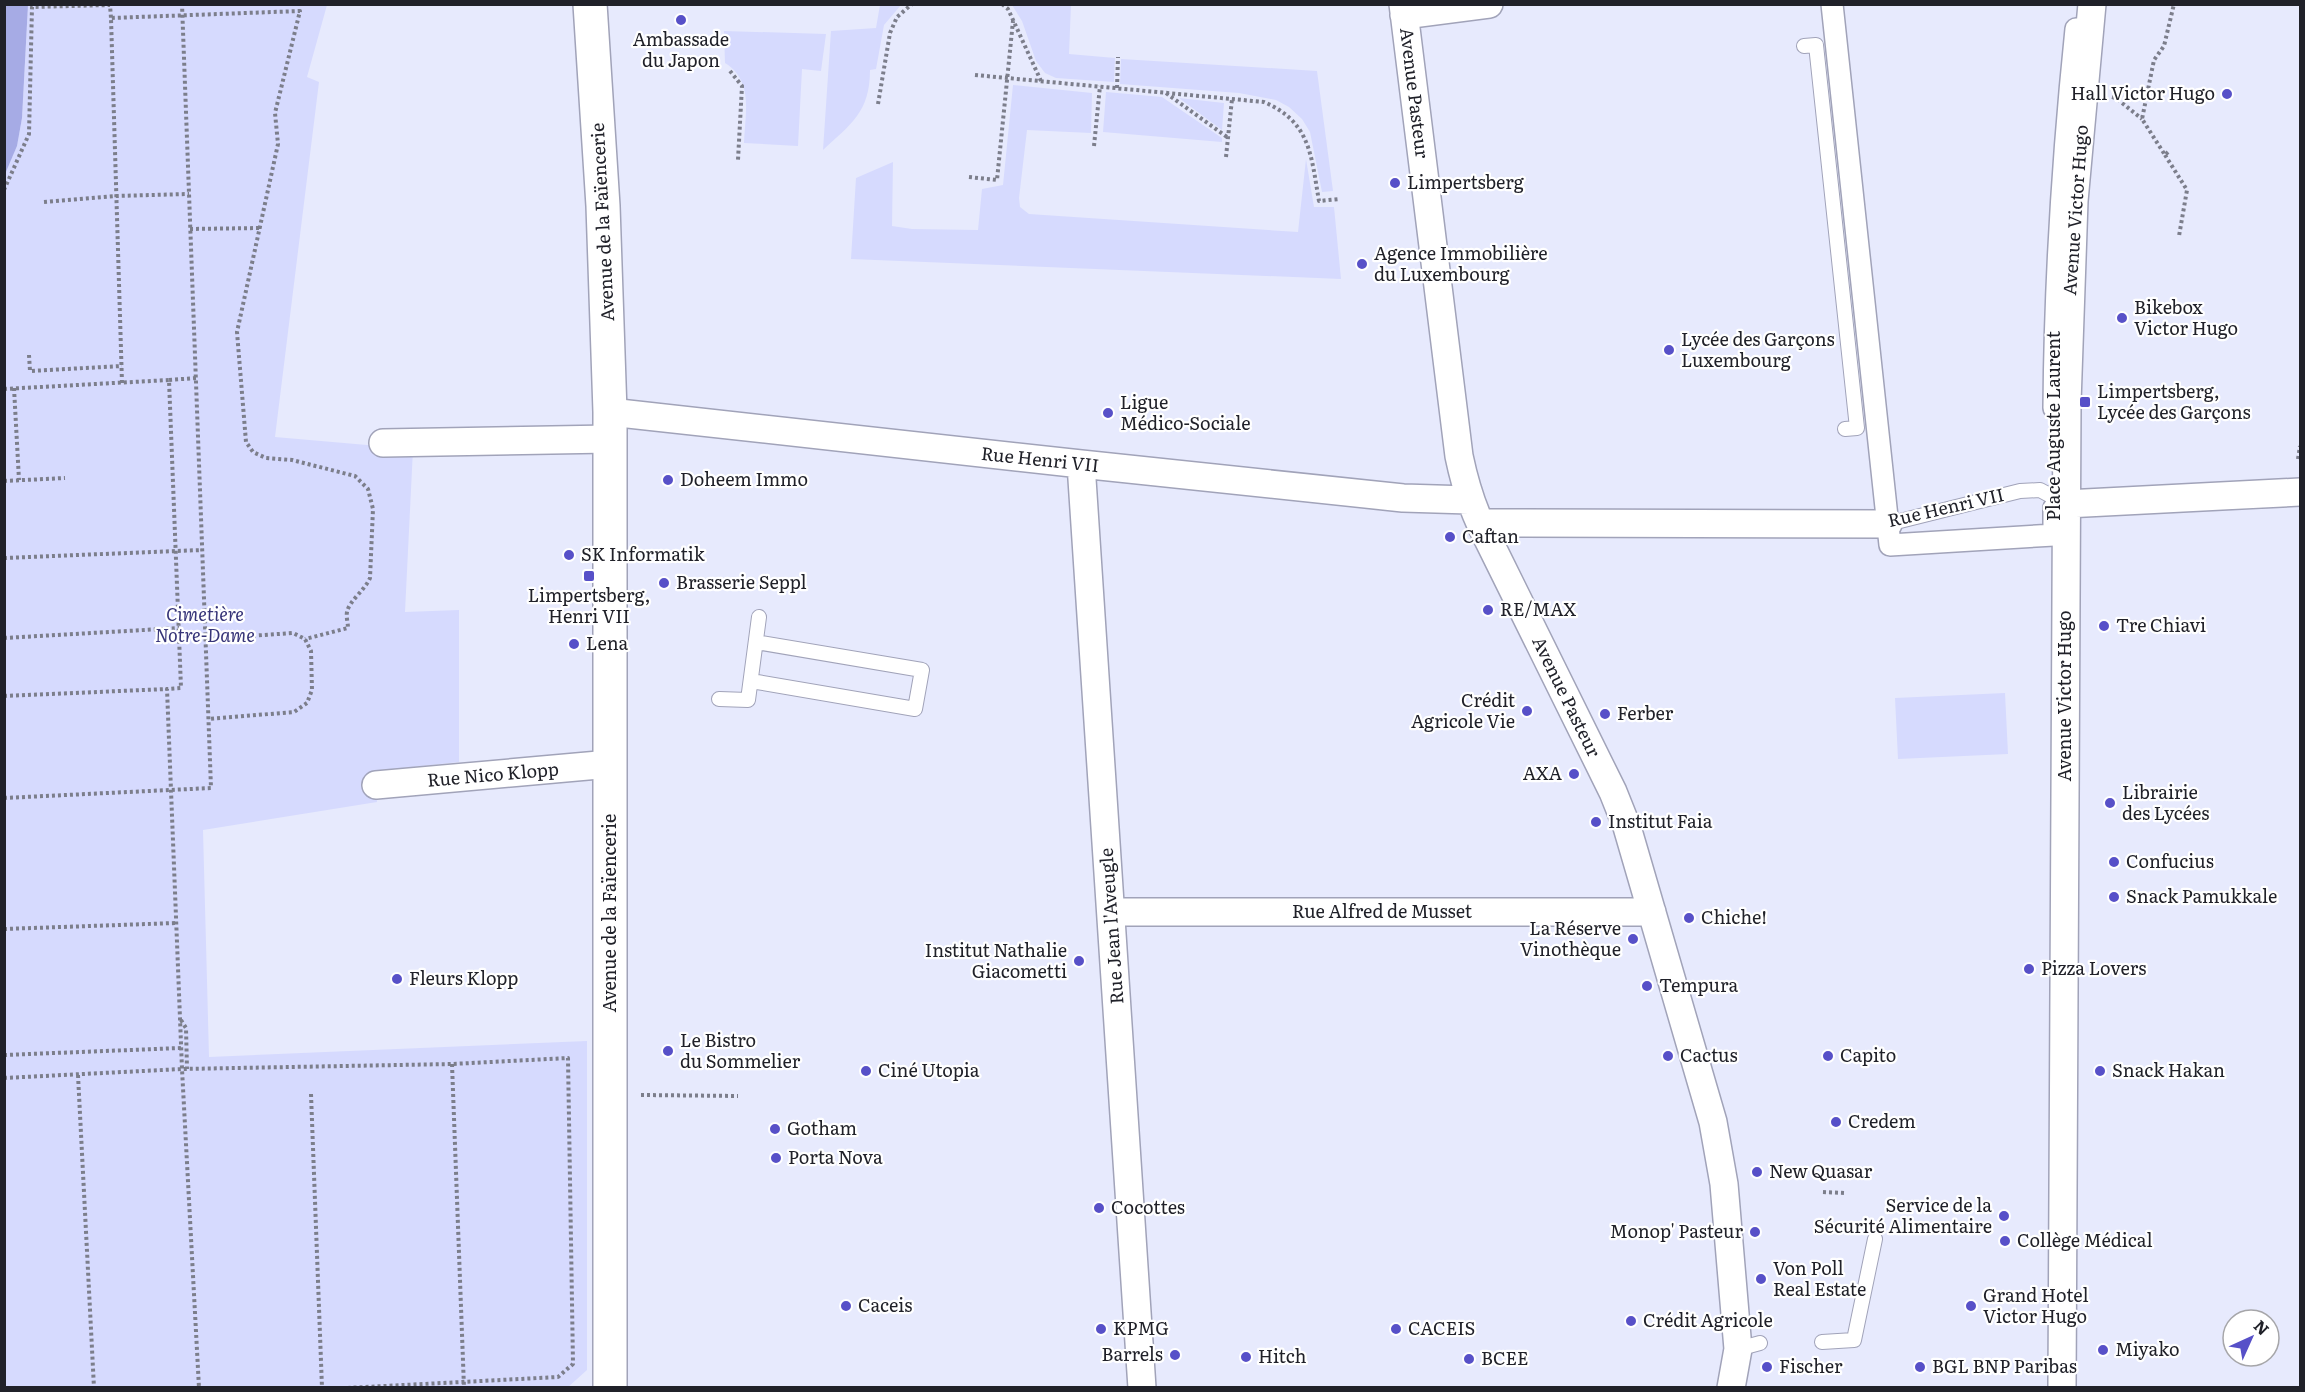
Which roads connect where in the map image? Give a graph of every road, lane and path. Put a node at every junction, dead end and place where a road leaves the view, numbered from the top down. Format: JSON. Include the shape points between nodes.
{"nodes":[{"id":1,"x":182,"y":4,"type":"edge"},
{"id":2,"x":590,"y":4,"type":"edge"},
{"id":3,"x":912,"y":4,"type":"edge"},
{"id":4,"x":1002,"y":4,"type":"edge"},
{"id":5,"x":1489,"y":4,"type":"edge"},
{"id":6,"x":1832,"y":4,"type":"edge"},
{"id":7,"x":2079,"y":4,"type":"edge"},
{"id":8,"x":2092,"y":4,"type":"edge"},
{"id":9,"x":2174,"y":4,"type":"edge"},
{"id":10,"x":1404,"y":10,"type":"edge"},
{"id":11,"x":183,"y":16,"type":"junction"},
{"id":12,"x":111,"y":18,"type":"junction"},
{"id":13,"x":1013,"y":21,"type":"junction"},
{"id":14,"x":1804,"y":46,"type":"dead end"},
{"id":15,"x":1118,"y":57,"type":"dead end"},
{"id":16,"x":730,"y":71,"type":"dead end"},
{"id":17,"x":975,"y":75,"type":"dead end"},
{"id":18,"x":1008,"y":78,"type":"junction"},
{"id":19,"x":1041,"y":81,"type":"junction"},
{"id":20,"x":1100,"y":86,"type":"junction"},
{"id":21,"x":1117,"y":88,"type":"junction"},
{"id":22,"x":1166,"y":93,"type":"junction"},
{"id":23,"x":2116,"y":98,"type":"dead end"},
{"id":24,"x":1232,"y":99,"type":"junction"},
{"id":25,"x":878,"y":104,"type":"dead end"},
{"id":26,"x":2142,"y":119,"type":"junction"},
{"id":27,"x":1227,"y":137,"type":"junction"},
{"id":28,"x":1094,"y":146,"type":"dead end"},
{"id":29,"x":1226,"y":157,"type":"dead end"},
{"id":30,"x":738,"y":160,"type":"dead end"},
{"id":31,"x":969,"y":177,"type":"dead end"},
{"id":32,"x":4,"y":189,"type":"edge"},
{"id":33,"x":189,"y":194,"type":"junction"},
{"id":34,"x":116,"y":196,"type":"junction"},
{"id":35,"x":1339,"y":199,"type":"dead end"},
{"id":36,"x":44,"y":202,"type":"dead end"},
{"id":37,"x":259,"y":228,"type":"junction"},
{"id":38,"x":190,"y":229,"type":"junction"},
{"id":39,"x":2180,"y":236,"type":"dead end"},
{"id":40,"x":29,"y":355,"type":"dead end"},
{"id":41,"x":122,"y":366,"type":"junction"},
{"id":42,"x":196,"y":378,"type":"junction"},
{"id":43,"x":169,"y":380,"type":"junction"},
{"id":44,"x":122,"y":383,"type":"junction"},
{"id":45,"x":14,"y":388,"type":"junction"},
{"id":46,"x":4,"y":389,"type":"edge"},
{"id":47,"x":610,"y":425,"type":"junction"},
{"id":48,"x":1845,"y":429,"type":"dead end"},
{"id":49,"x":383,"y":443,"type":"dead end"},
{"id":50,"x":2301,"y":446,"type":"edge"},
{"id":51,"x":2298,"y":459,"type":"dead end"},
{"id":52,"x":1081,"y":464,"type":"junction"},
{"id":53,"x":65,"y":478,"type":"dead end"},
{"id":54,"x":19,"y":480,"type":"junction"},
{"id":55,"x":4,"y":481,"type":"edge"},
{"id":56,"x":2301,"y":492,"type":"edge"},
{"id":57,"x":2060,"y":501,"type":"junction"},
{"id":58,"x":1475,"y":512,"type":"junction"},
{"id":59,"x":1888,"y":524,"type":"junction"},
{"id":60,"x":202,"y":550,"type":"junction"},
{"id":61,"x":176,"y":552,"type":"junction"},
{"id":62,"x":4,"y":558,"type":"edge"},
{"id":63,"x":759,"y":617,"type":"dead end"},
{"id":64,"x":179,"y":628,"type":"junction"},
{"id":65,"x":4,"y":638,"type":"edge"},
{"id":66,"x":205,"y":639,"type":"junction"},
{"id":67,"x":305,"y":639,"type":"junction"},
{"id":68,"x":756,"y":642,"type":"junction"},
{"id":69,"x":751,"y":681,"type":"junction"},
{"id":70,"x":167,"y":689,"type":"junction"},
{"id":71,"x":4,"y":696,"type":"edge"},
{"id":72,"x":719,"y":699,"type":"dead end"},
{"id":73,"x":208,"y":719,"type":"junction"},
{"id":74,"x":610,"y":764,"type":"junction"},
{"id":75,"x":376,"y":785,"type":"dead end"},
{"id":76,"x":171,"y":790,"type":"junction"},
{"id":77,"x":4,"y":798,"type":"edge"},
{"id":78,"x":1111,"y":912,"type":"junction"},
{"id":79,"x":1652,"y":912,"type":"junction"},
{"id":80,"x":176,"y":923,"type":"junction"},
{"id":81,"x":4,"y":929,"type":"edge"},
{"id":82,"x":180,"y":1020,"type":"junction"},
{"id":83,"x":181,"y":1048,"type":"junction"},
{"id":84,"x":4,"y":1055,"type":"edge"},
{"id":85,"x":453,"y":1064,"type":"junction"},
{"id":86,"x":185,"y":1069,"type":"junction"},
{"id":87,"x":78,"y":1075,"type":"junction"},
{"id":88,"x":4,"y":1078,"type":"edge"},
{"id":89,"x":311,"y":1094,"type":"dead end"},
{"id":90,"x":634,"y":1095,"type":"dead end"},
{"id":91,"x":738,"y":1096,"type":"dead end"},
{"id":92,"x":1823,"y":1192,"type":"dead end"},
{"id":93,"x":1845,"y":1193,"type":"dead end"},
{"id":94,"x":1875,"y":1239,"type":"dead end"},
{"id":95,"x":1822,"y":1342,"type":"dead end"},
{"id":96,"x":464,"y":1381,"type":"junction"},
{"id":97,"x":94,"y":1388,"type":"edge"},
{"id":98,"x":199,"y":1388,"type":"edge"},
{"id":99,"x":322,"y":1388,"type":"edge"},
{"id":100,"x":346,"y":1388,"type":"edge"},
{"id":101,"x":464,"y":1388,"type":"edge"},
{"id":102,"x":610,"y":1388,"type":"edge"},
{"id":103,"x":1142,"y":1388,"type":"edge"},
{"id":104,"x":1731,"y":1388,"type":"edge"},
{"id":105,"x":2062,"y":1388,"type":"edge"}],
"edges":[{"from":1,"to":11,"type":"path"},
{"from":2,"to":47,"type":"main road","name":"Avenue de la Faïencerie","via":[[603,206]]},
{"from":3,"to":25,"type":"path","via":[[897,17],[890,33]]},
{"from":4,"to":13,"type":"path"},
{"from":5,"to":10,"type":"street"},
{"from":6,"to":59,"type":"street","name":"Place Auguste Laurent"},
{"from":7,"to":57,"type":"street","name":"Place Auguste Laurent","via":[[2065,137],[2055,324]]},
{"from":8,"to":57,"type":"street","name":"Avenue Victor Hugo","via":[[2074,201]]},
{"from":9,"to":26,"type":"path","via":[[2164,46],[2154,60]]},
{"from":10,"to":58,"type":"street","name":"Avenue Pasteur","via":[[1459,456]]},
{"from":11,"to":12,"type":"path"},
{"from":11,"to":33,"type":"path"},
{"from":11,"to":37,"type":"path","via":[[300,11],[275,113],[278,144]]},
{"from":12,"to":32,"type":"path","via":[[110,6],[32,7],[29,134]]},
{"from":12,"to":34,"type":"path"},
{"from":13,"to":18,"type":"path"},
{"from":13,"to":19,"type":"path"},
{"from":14,"to":48,"type":"lane","via":[[1816,45],[1834,208],[1857,428]]},
{"from":15,"to":21,"type":"path"},
{"from":16,"to":30,"type":"path","via":[[742,86]]},
{"from":17,"to":18,"type":"path"},
{"from":18,"to":19,"type":"path"},
{"from":18,"to":31,"type":"path","via":[[997,180]]},
{"from":19,"to":20,"type":"path"},
{"from":20,"to":21,"type":"path"},
{"from":20,"to":28,"type":"path"},
{"from":21,"to":22,"type":"path"},
{"from":22,"to":24,"type":"path"},
{"from":22,"to":27,"type":"path"},
{"from":23,"to":26,"type":"path"},
{"from":24,"to":27,"type":"path"},
{"from":24,"to":35,"type":"path","via":[[1264,102],[1281,109],[1295,122],[1310,149],[1319,201]]},
{"from":26,"to":39,"type":"path","via":[[2187,190]]},
{"from":27,"to":29,"type":"path"},
{"from":33,"to":34,"type":"path"},
{"from":33,"to":38,"type":"path"},
{"from":34,"to":36,"type":"path"},
{"from":34,"to":41,"type":"path"},
{"from":37,"to":38,"type":"path"},
{"from":37,"to":67,"type":"path","via":[[237,332],[246,442],[253,452],[266,458],[292,460],[355,476],[368,489],[373,509],[370,578],[350,605],[348,628]]},
{"from":38,"to":42,"type":"path"},
{"from":40,"to":41,"type":"path","via":[[30,371]]},
{"from":41,"to":44,"type":"path"},
{"from":42,"to":43,"type":"path"},
{"from":42,"to":60,"type":"path"},
{"from":43,"to":44,"type":"path"},
{"from":43,"to":61,"type":"path"},
{"from":44,"to":45,"type":"path"},
{"from":45,"to":46,"type":"path"},
{"from":45,"to":54,"type":"path"},
{"from":47,"to":49,"type":"street"},
{"from":47,"to":52,"type":"street","name":"Rue Henri VII"},
{"from":47,"to":74,"type":"main road","name":"Avenue de la Faïencerie"},
{"from":50,"to":51,"type":"path"},
{"from":52,"to":58,"type":"street","name":"Rue Henri VII","via":[[1403,498]]},
{"from":52,"to":78,"type":"street","name":"Rue Jean l'Aveugle"},
{"from":53,"to":54,"type":"path"},
{"from":54,"to":55,"type":"path"},
{"from":56,"to":57,"type":"street","name":"Rue Henri VII"},
{"from":57,"to":59,"type":"lane","name":"Rue Henri VII","via":[[2040,490],[2020,491]]},
{"from":57,"to":59,"type":"street","name":"Place Auguste Laurent","via":[[2054,535],[1890,545]]},
{"from":57,"to":105,"type":"street","name":"Avenue Victor Hugo"},
{"from":58,"to":59,"type":"street","name":"Rue Henri VII"},
{"from":58,"to":79,"type":"street","name":"Avenue Pasteur","via":[[1613,792]]},
{"from":60,"to":61,"type":"path"},
{"from":60,"to":66,"type":"path"},
{"from":61,"to":62,"type":"path"},
{"from":61,"to":64,"type":"path"},
{"from":63,"to":68,"type":"lane"},
{"from":64,"to":65,"type":"path"},
{"from":64,"to":70,"type":"path","via":[[181,688]]},
{"from":66,"to":67,"type":"path","via":[[293,633]]},
{"from":66,"to":73,"type":"path"},
{"from":67,"to":73,"type":"path","via":[[311,651],[312,690],[307,703],[294,712]]},
{"from":68,"to":69,"type":"lane"},
{"from":68,"to":69,"type":"lane","via":[[922,670],[915,709]]},
{"from":69,"to":72,"type":"lane","via":[[748,700]]},
{"from":70,"to":71,"type":"path"},
{"from":70,"to":76,"type":"path"},
{"from":73,"to":76,"type":"path","via":[[211,788]]},
{"from":74,"to":75,"type":"street","name":"Rue Nico Klopp"},
{"from":74,"to":102,"type":"main road","name":"Avenue de la Faïencerie"},
{"from":76,"to":77,"type":"path"},
{"from":76,"to":80,"type":"path"},
{"from":78,"to":79,"type":"street","name":"Rue Alfred de Musset"},
{"from":78,"to":103,"type":"street","name":"Rue Jean l'Aveugle"},
{"from":79,"to":104,"type":"street","name":"Avenue Pasteur","via":[[1713,1122],[1724,1184],[1749,1346]]},
{"from":80,"to":81,"type":"path"},
{"from":80,"to":82,"type":"path"},
{"from":82,"to":83,"type":"path"},
{"from":82,"to":86,"type":"path","via":[[186,1028]]},
{"from":83,"to":84,"type":"path"},
{"from":83,"to":86,"type":"path"},
{"from":85,"to":86,"type":"path"},
{"from":85,"to":96,"type":"path"},
{"from":85,"to":96,"type":"path","via":[[568,1058],[573,1364],[558,1377]]},
{"from":86,"to":87,"type":"path"},
{"from":86,"to":98,"type":"path"},
{"from":87,"to":88,"type":"path"},
{"from":87,"to":97,"type":"path"},
{"from":89,"to":99,"type":"path"},
{"from":90,"to":91,"type":"path"},
{"from":92,"to":93,"type":"path"},
{"from":94,"to":95,"type":"lane","via":[[1854,1340]]},
{"from":96,"to":100,"type":"path"},
{"from":96,"to":101,"type":"path"}]}
